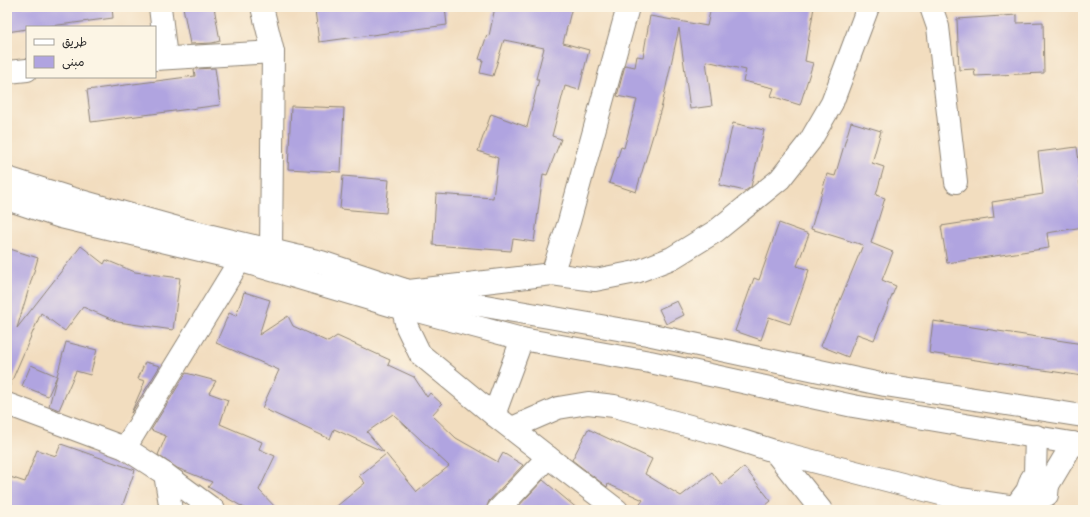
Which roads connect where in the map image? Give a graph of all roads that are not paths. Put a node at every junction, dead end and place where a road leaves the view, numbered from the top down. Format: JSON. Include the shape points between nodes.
{"nodes":[{"id":1,"x":160,"y":7,"type":"edge"},
{"id":2,"x":262,"y":7,"type":"edge"},
{"id":3,"x":628,"y":7,"type":"edge"},
{"id":4,"x":868,"y":7,"type":"edge"},
{"id":5,"x":931,"y":7,"type":"edge"},
{"id":6,"x":273,"y":52,"type":"junction"},
{"id":7,"x":161,"y":58,"type":"edge"},
{"id":8,"x":7,"y":178,"type":"edge"},
{"id":9,"x":956,"y":182,"type":"dead end"},
{"id":10,"x":7,"y":199,"type":"edge"},
{"id":11,"x":240,"y":260,"type":"junction"},
{"id":12,"x":270,"y":260,"type":"junction"},
{"id":13,"x":552,"y":274,"type":"junction"},
{"id":14,"x":405,"y":300,"type":"junction"},
{"id":15,"x":522,"y":339,"type":"junction"},
{"id":16,"x":7,"y":404,"type":"edge"},
{"id":17,"x":31,"y":413,"type":"junction"},
{"id":18,"x":7,"y":415,"type":"edge"},
{"id":19,"x":494,"y":415,"type":"junction"},
{"id":20,"x":1083,"y":416,"type":"edge"},
{"id":21,"x":512,"y":428,"type":"junction"},
{"id":22,"x":1036,"y":436,"type":"junction"},
{"id":23,"x":1078,"y":444,"type":"edge"},
{"id":24,"x":125,"y":448,"type":"junction"},
{"id":25,"x":774,"y":451,"type":"junction"},
{"id":26,"x":548,"y":457,"type":"junction"},
{"id":27,"x":165,"y":474,"type":"junction"},
{"id":28,"x":1035,"y":496,"type":"edge"},
{"id":29,"x":960,"y":499,"type":"junction"},
{"id":30,"x":165,"y":505,"type":"edge"},
{"id":31,"x":214,"y":510,"type":"edge"},
{"id":32,"x":498,"y":510,"type":"edge"},
{"id":33,"x":617,"y":510,"type":"edge"},
{"id":34,"x":821,"y":510,"type":"edge"},
{"id":35,"x":990,"y":510,"type":"edge"}],
"edges":[{"from":1,"to":7,"type":"street"},
{"from":2,"to":6,"type":"street"},
{"from":3,"to":13,"type":"street","via":[[569,222]]},
{"from":4,"to":13,"type":"street","via":[[832,103],[810,141],[780,179],[716,231],[672,258],[636,272],[595,280]]},
{"from":5,"to":9,"type":"street","via":[[938,27]]},
{"from":6,"to":7,"type":"street"},
{"from":6,"to":12,"type":"street"},
{"from":8,"to":12,"type":"street","via":[[170,226]]},
{"from":10,"to":11,"type":"street","via":[[61,216]]},
{"from":11,"to":12,"type":"street"},
{"from":11,"to":24,"type":"street"},
{"from":12,"to":14,"type":"street"},
{"from":13,"to":14,"type":"street"},
{"from":14,"to":15,"type":"street"},
{"from":14,"to":19,"type":"street","via":[[407,326],[420,354]]},
{"from":14,"to":20,"type":"street","via":[[647,334],[885,385]]},
{"from":15,"to":19,"type":"street"},
{"from":15,"to":22,"type":"street","via":[[650,362],[853,406]]},
{"from":16,"to":17,"type":"street"},
{"from":17,"to":18,"type":"street"},
{"from":17,"to":24,"type":"street"},
{"from":19,"to":21,"type":"street"},
{"from":21,"to":25,"type":"street","via":[[558,408],[588,403],[614,406]]},
{"from":21,"to":26,"type":"street"},
{"from":22,"to":23,"type":"street"},
{"from":22,"to":28,"type":"street"},
{"from":23,"to":28,"type":"street"},
{"from":24,"to":27,"type":"street"},
{"from":25,"to":29,"type":"street"},
{"from":25,"to":34,"type":"street"},
{"from":26,"to":32,"type":"street"},
{"from":26,"to":33,"type":"street"},
{"from":27,"to":30,"type":"street"},
{"from":27,"to":31,"type":"street"},
{"from":28,"to":29,"type":"street"},
{"from":29,"to":35,"type":"street"}]}
